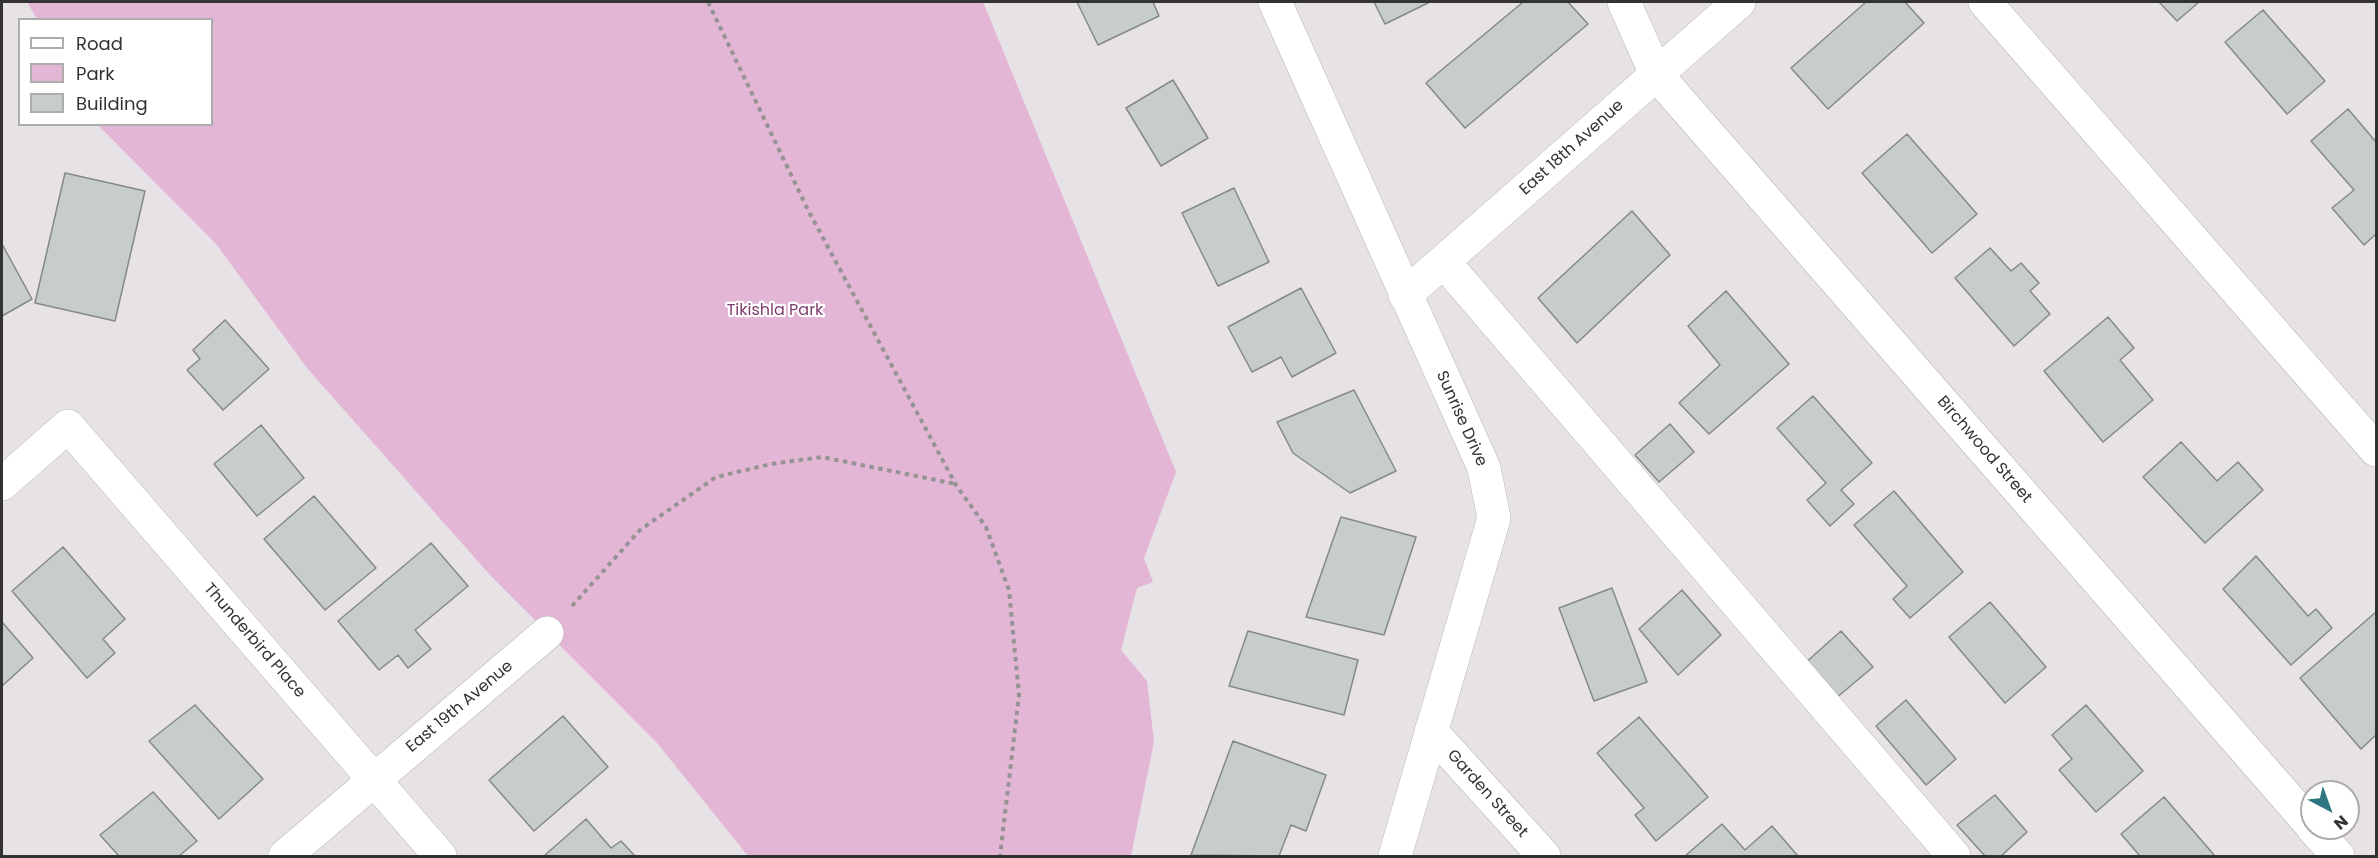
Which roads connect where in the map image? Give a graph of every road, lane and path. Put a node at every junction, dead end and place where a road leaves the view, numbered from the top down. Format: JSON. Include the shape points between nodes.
{"nodes":[{"id":1,"x":708,"y":2,"type":"edge"},
{"id":2,"x":1275,"y":2,"type":"edge"},
{"id":3,"x":1624,"y":2,"type":"edge"},
{"id":4,"x":1739,"y":2,"type":"edge"},
{"id":5,"x":1985,"y":2,"type":"edge"},
{"id":6,"x":1656,"y":74,"type":"junction"},
{"id":7,"x":1444,"y":262,"type":"junction"},
{"id":8,"x":1406,"y":295,"type":"junction"},
{"id":9,"x":2376,"y":450,"type":"edge"},
{"id":10,"x":2,"y":484,"type":"edge"},
{"id":11,"x":956,"y":484,"type":"junction"},
{"id":12,"x":547,"y":633,"type":"joint"},
{"id":13,"x":1431,"y":731,"type":"junction"},
{"id":14,"x":374,"y":780,"type":"junction"},
{"id":15,"x":2300,"y":812,"type":"edge"},
{"id":16,"x":2324,"y":840,"type":"edge"},
{"id":17,"x":285,"y":856,"type":"edge"},
{"id":18,"x":440,"y":856,"type":"edge"},
{"id":19,"x":1000,"y":856,"type":"edge"},
{"id":20,"x":1395,"y":856,"type":"edge"},
{"id":21,"x":1544,"y":856,"type":"edge"},
{"id":22,"x":1954,"y":856,"type":"edge"},
{"id":23,"x":2338,"y":856,"type":"edge"}],
"edges":[{"from":1,"to":11,"type":"path","via":[[808,210]]},
{"from":2,"to":8,"type":"street","name":"Sunrise Drive"},
{"from":3,"to":6,"type":"street","name":"Birchwood Street"},
{"from":4,"to":6,"type":"street","name":"East 18th Avenue"},
{"from":5,"to":9,"type":"street"},
{"from":6,"to":7,"type":"street","name":"East 18th Avenue"},
{"from":6,"to":15,"type":"street","name":"Birchwood Street"},
{"from":7,"to":8,"type":"street","name":"East 18th Avenue"},
{"from":7,"to":22,"type":"street"},
{"from":8,"to":13,"type":"street","name":"Sunrise Drive","via":[[1484,468],[1494,518]]},
{"from":10,"to":14,"type":"street","name":"Thunderbird Place","via":[[68,426]]},
{"from":11,"to":12,"type":"path","via":[[822,457],[716,477],[640,530]]},
{"from":11,"to":19,"type":"path","via":[[986,527],[1009,591],[1019,695]]},
{"from":12,"to":14,"type":"street","name":"East 19th Avenue"},
{"from":13,"to":20,"type":"street","name":"Sunrise Drive"},
{"from":13,"to":21,"type":"street","name":"Garden Street"},
{"from":14,"to":17,"type":"street","name":"East 19th Avenue"},
{"from":14,"to":18,"type":"street","name":"Thunderbird Place"},
{"from":16,"to":23,"type":"street","name":"Birchwood Street"}]}
